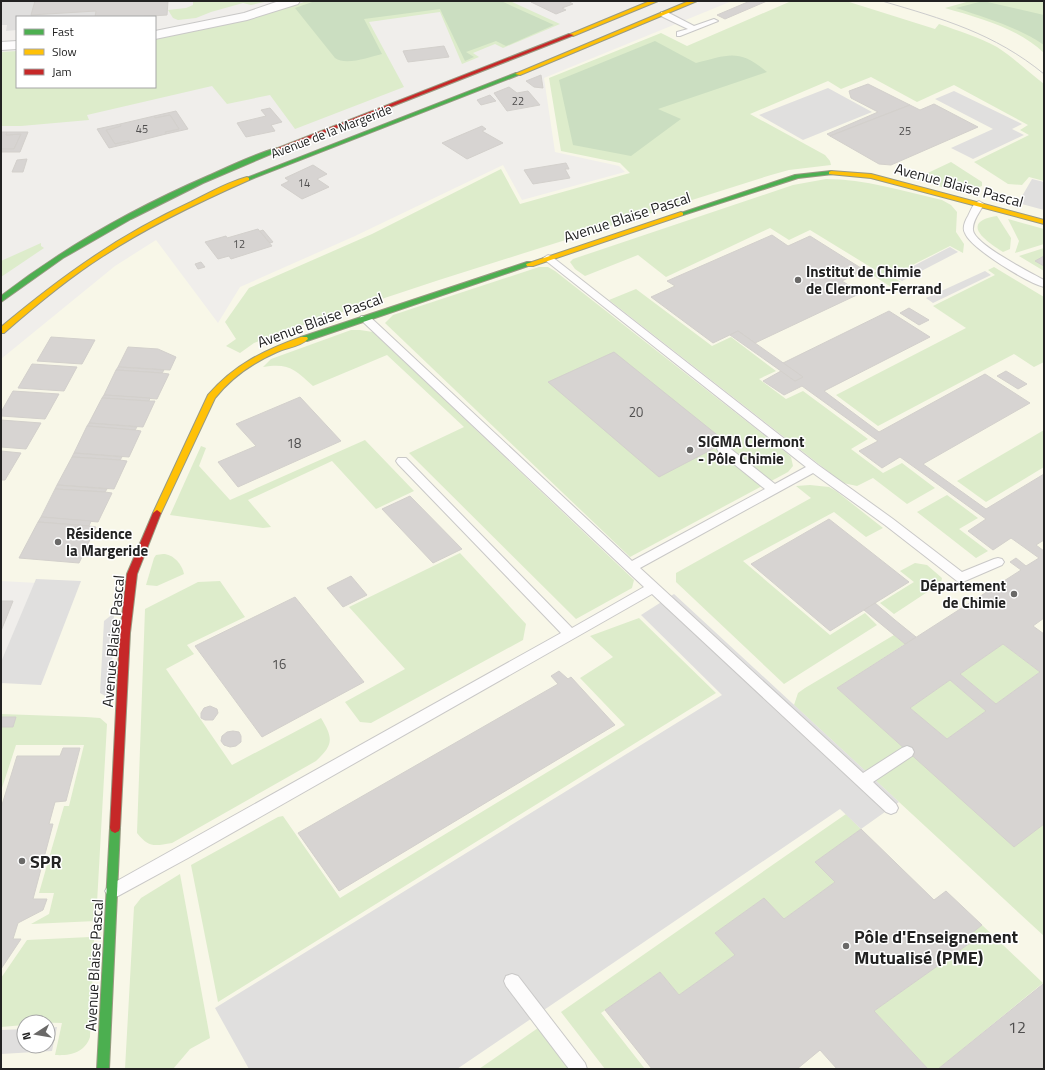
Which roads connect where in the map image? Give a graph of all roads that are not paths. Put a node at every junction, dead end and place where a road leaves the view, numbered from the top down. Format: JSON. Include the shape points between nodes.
{"nodes":[{"id":1,"x":293,"y":1,"type":"edge"},
{"id":2,"x":655,"y":1,"type":"edge"},
{"id":3,"x":694,"y":1,"type":"edge"},
{"id":4,"x":664,"y":14,"type":"junction"},
{"id":5,"x":714,"y":21,"type":"dead end"},
{"id":6,"x":694,"y":28,"type":"junction"},
{"id":7,"x":680,"y":34,"type":"dead end"},
{"id":8,"x":156,"y":35,"type":"edge"},
{"id":9,"x":16,"y":45,"type":"edge"},
{"id":10,"x":1,"y":46,"type":"edge"},
{"id":11,"x":979,"y":204,"type":"junction"},
{"id":12,"x":1044,"y":222,"type":"edge"},
{"id":13,"x":548,"y":258,"type":"junction"},
{"id":14,"x":1044,"y":284,"type":"edge"},
{"id":15,"x":1,"y":300,"type":"edge"},
{"id":16,"x":366,"y":318,"type":"junction"},
{"id":17,"x":1,"y":331,"type":"edge"},
{"id":18,"x":723,"y":449,"type":"dead end"},
{"id":19,"x":402,"y":461,"type":"dead end"},
{"id":20,"x":814,"y":468,"type":"junction"},
{"id":21,"x":774,"y":490,"type":"junction"},
{"id":22,"x":998,"y":562,"type":"dead end"},
{"id":23,"x":632,"y":567,"type":"junction"},
{"id":24,"x":654,"y":587,"type":"junction"},
{"id":25,"x":570,"y":634,"type":"junction"},
{"id":26,"x":907,"y":752,"type":"dead end"},
{"id":27,"x":863,"y":781,"type":"junction"},
{"id":28,"x":891,"y":808,"type":"dead end"},
{"id":29,"x":112,"y":892,"type":"junction"},
{"id":30,"x":512,"y":981,"type":"dead end"},
{"id":31,"x":103,"y":1069,"type":"edge"},
{"id":32,"x":579,"y":1069,"type":"edge"}],
"edges":[{"from":1,"to":8,"type":"street","via":[[247,16]]},
{"from":2,"to":15,"type":"main road","name":"Avenue de la Margeride","via":[[251,159],[177,191],[71,250]]},
{"from":3,"to":4,"type":"main road","name":"Avenue de la Margeride"},
{"from":4,"to":6,"type":"lane"},
{"from":4,"to":17,"type":"main road","name":"Avenue de la Margeride","via":[[269,169],[207,196],[111,247],[42,296]]},
{"from":5,"to":6,"type":"lane"},
{"from":6,"to":7,"type":"lane"},
{"from":9,"to":10,"type":"street"},
{"from":11,"to":12,"type":"main road","name":"Avenue Blaise Pascal"},
{"from":11,"to":13,"type":"main road","name":"Avenue Blaise Pascal","via":[[871,176],[797,176]]},
{"from":11,"to":14,"type":"lane","via":[[969,223],[969,234],[977,244]]},
{"from":13,"to":16,"type":"main road","name":"Avenue Blaise Pascal"},
{"from":13,"to":20,"type":"lane"},
{"from":16,"to":23,"type":"lane"},
{"from":16,"to":29,"type":"main road","name":"Avenue Blaise Pascal","via":[[259,356],[219,385],[151,524],[132,574],[127,606]]},
{"from":18,"to":21,"type":"lane"},
{"from":19,"to":25,"type":"lane"},
{"from":20,"to":21,"type":"lane"},
{"from":20,"to":22,"type":"lane","via":[[962,578]]},
{"from":21,"to":23,"type":"lane"},
{"from":23,"to":24,"type":"lane"},
{"from":24,"to":25,"type":"lane"},
{"from":24,"to":27,"type":"lane"},
{"from":25,"to":29,"type":"lane"},
{"from":26,"to":27,"type":"lane"},
{"from":27,"to":28,"type":"lane"},
{"from":29,"to":31,"type":"main road","name":"Avenue Blaise Pascal"},
{"from":30,"to":32,"type":"lane"}]}
